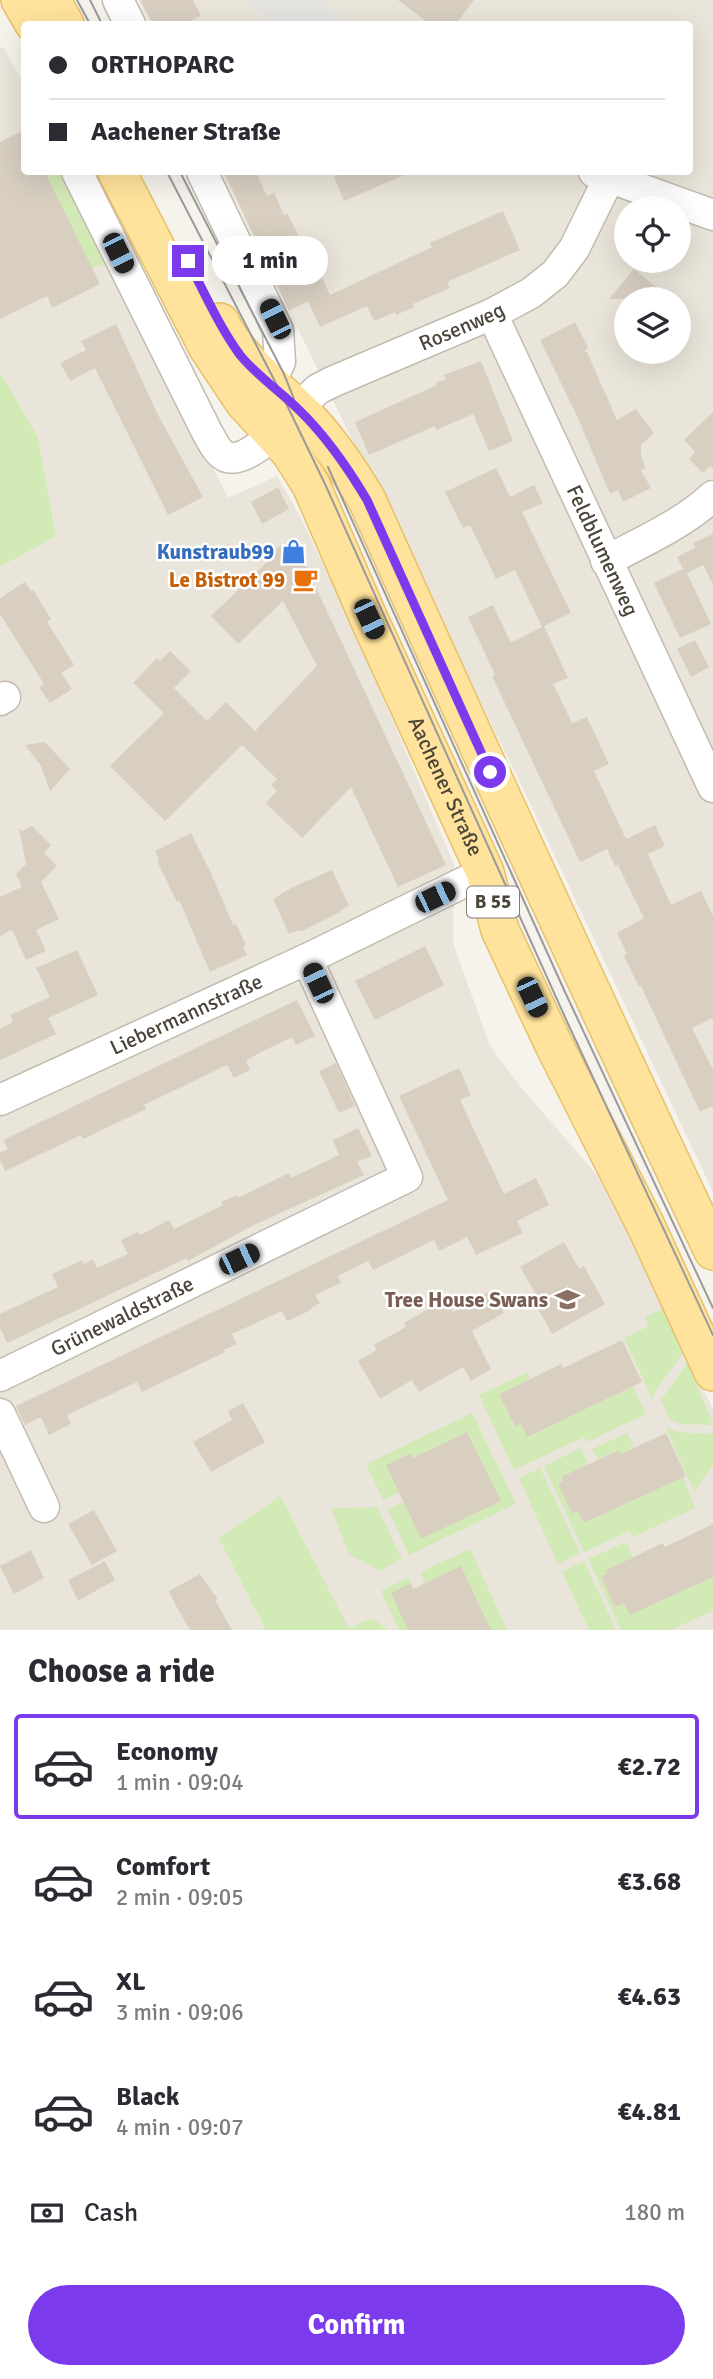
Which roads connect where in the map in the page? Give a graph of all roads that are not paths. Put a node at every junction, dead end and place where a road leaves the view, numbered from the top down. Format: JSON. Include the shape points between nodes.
{"nodes":[{"id":1,"x":20,"y":0,"type":"edge"},
{"id":2,"x":51,"y":0,"type":"edge"},
{"id":3,"x":118,"y":0,"type":"edge"},
{"id":4,"x":32,"y":21,"type":"edge"},
{"id":5,"x":63,"y":21,"type":"edge"},
{"id":6,"x":128,"y":21,"type":"edge"},
{"id":7,"x":79,"y":175,"type":"edge"},
{"id":8,"x":119,"y":175,"type":"edge"},
{"id":9,"x":145,"y":175,"type":"edge"},
{"id":10,"x":203,"y":175,"type":"edge"},
{"id":11,"x":601,"y":175,"type":"edge"},
{"id":12,"x":713,"y":215,"type":"edge"},
{"id":13,"x":492,"y":314,"type":"junction"},
{"id":14,"x":269,"y":384,"type":"junction"},
{"id":15,"x":287,"y":422,"type":"junction"},
{"id":16,"x":713,"y":496,"type":"edge"},
{"id":17,"x":606,"y":561,"type":"junction"},
{"id":18,"x":713,"y":787,"type":"edge"},
{"id":19,"x":485,"y":872,"type":"junction"},
{"id":20,"x":307,"y":959,"type":"junction"},
{"id":21,"x":611,"y":1038,"type":"junction"},
{"id":22,"x":554,"y":1045,"type":"junction"},
{"id":23,"x":0,"y":1100,"type":"edge"},
{"id":24,"x":713,"y":1251,"type":"edge"},
{"id":25,"x":713,"y":1372,"type":"edge"},
{"id":26,"x":0,"y":1376,"type":"edge"},
{"id":27,"x":0,"y":1414,"type":"edge"},
{"id":28,"x":44,"y":1507,"type":"dead end"}],
"edges":[{"from":1,"to":4,"type":"main road"},
{"from":2,"to":5,"type":"main road"},
{"from":3,"to":6,"type":"street"},
{"from":7,"to":15,"type":"street","via":[[215,447],[230,458],[247,453]]},
{"from":8,"to":15,"type":"main road","name":"Aachener Straße","number":"B 55","via":[[208,348],[244,402]]},
{"from":9,"to":14,"type":"main road","name":"Aachener Straße","number":"B 55","via":[[223,327],[241,355]]},
{"from":10,"to":14,"type":"street","via":[[278,330],[280,362]]},
{"from":11,"to":12,"type":"street"},
{"from":11,"to":13,"type":"street","name":"Rosenweg","via":[[574,249],[555,274]]},
{"from":13,"to":15,"type":"street","name":"Rosenweg","via":[[332,382]]},
{"from":13,"to":17,"type":"street","name":"Feldblumenweg"},
{"from":14,"to":15,"type":"main road","name":"Aachener Straße","number":"B 55"},
{"from":15,"to":19,"type":"main road","name":"Aachener Straße","number":"B 55","via":[[290,452],[315,495]]},
{"from":15,"to":21,"type":"main road","name":"Aachener Straße","number":"B 55","via":[[352,474],[367,500]]},
{"from":16,"to":17,"type":"street","via":[[659,534]]},
{"from":17,"to":18,"type":"street","name":"Feldblumenweg"},
{"from":19,"to":20,"type":"street","name":"Liebermannstraße"},
{"from":19,"to":22,"type":"main road","name":"Aachener Straße","number":"B 55","via":[[500,930]]},
{"from":20,"to":23,"type":"street","name":"Liebermannstraße"},
{"from":20,"to":26,"type":"street","name":"Grünewaldstraße","via":[[407,1177]]},
{"from":21,"to":22,"type":"main road","via":[[597,1025],[583,1022],[566,1028]]},
{"from":21,"to":24,"type":"main road","name":"Aachener Straße","number":"B 55"},
{"from":22,"to":25,"type":"main road","name":"Aachener Straße","number":"B 55","via":[[646,1226]]},
{"from":27,"to":28,"type":"street"}]}
